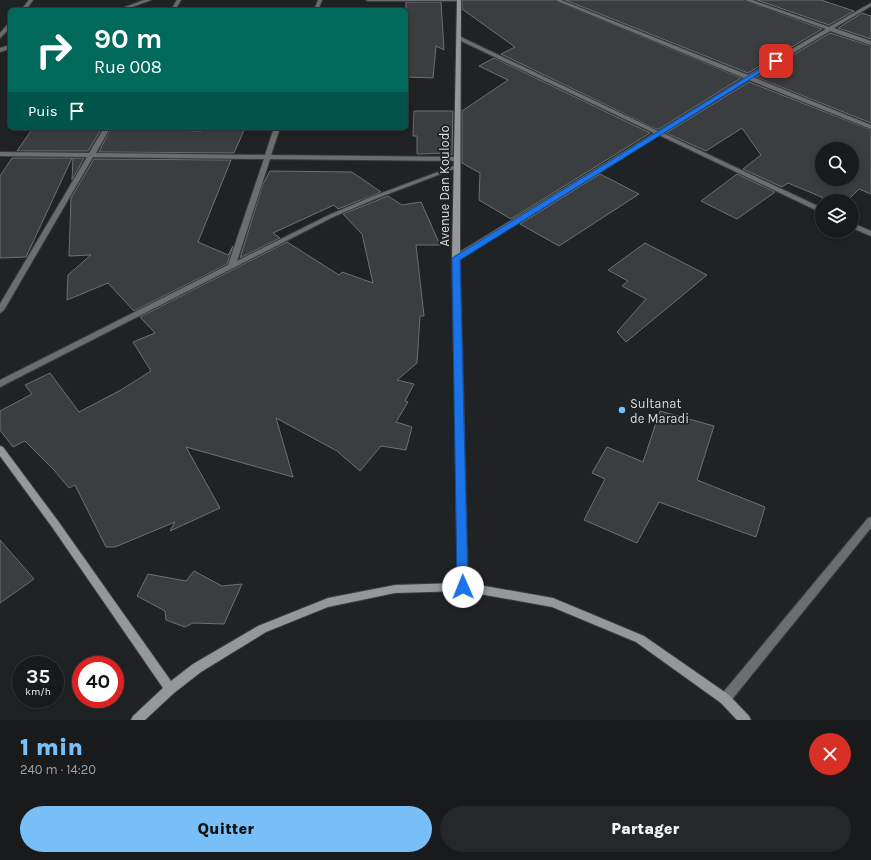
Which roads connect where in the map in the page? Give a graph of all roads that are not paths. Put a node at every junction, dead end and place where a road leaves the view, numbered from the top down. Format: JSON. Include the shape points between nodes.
{"nodes":[{"id":1,"x":32,"y":0,"type":"edge"},
{"id":2,"x":149,"y":0,"type":"edge"},
{"id":3,"x":368,"y":0,"type":"edge"},
{"id":4,"x":459,"y":0,"type":"edge"},
{"id":5,"x":558,"y":0,"type":"edge"},
{"id":6,"x":747,"y":0,"type":"edge"},
{"id":7,"x":871,"y":4,"type":"edge"},
{"id":8,"x":25,"y":8,"type":"edge"},
{"id":9,"x":125,"y":8,"type":"edge"},
{"id":10,"x":8,"y":27,"type":"edge"},
{"id":11,"x":829,"y":29,"type":"junction"},
{"id":12,"x":0,"y":36,"type":"edge"},
{"id":13,"x":459,"y":38,"type":"junction"},
{"id":14,"x":871,"y":43,"type":"edge"},
{"id":15,"x":749,"y":77,"type":"junction"},
{"id":16,"x":871,"y":127,"type":"edge"},
{"id":17,"x":105,"y":130,"type":"edge"},
{"id":18,"x":275,"y":130,"type":"edge"},
{"id":19,"x":658,"y":134,"type":"junction"},
{"id":20,"x":0,"y":154,"type":"edge"},
{"id":21,"x":92,"y":154,"type":"junction"},
{"id":22,"x":267,"y":156,"type":"junction"},
{"id":23,"x":456,"y":163,"type":"junction"},
{"id":24,"x":815,"y":208,"type":"edge"},
{"id":25,"x":859,"y":228,"type":"edge"},
{"id":26,"x":871,"y":234,"type":"edge"},
{"id":27,"x":456,"y":258,"type":"junction"},
{"id":28,"x":232,"y":266,"type":"junction"},
{"id":29,"x":0,"y":310,"type":"edge"},
{"id":30,"x":0,"y":384,"type":"edge"},
{"id":31,"x":0,"y":449,"type":"edge"},
{"id":32,"x":871,"y":522,"type":"edge"},
{"id":33,"x":463,"y":587,"type":"junction"},
{"id":34,"x":170,"y":689,"type":"junction"},
{"id":35,"x":725,"y":699,"type":"junction"},
{"id":36,"x":137,"y":720,"type":"edge"},
{"id":37,"x":745,"y":720,"type":"edge"}],
"edges":[{"from":1,"to":8,"type":"street"},
{"from":2,"to":9,"type":"street"},
{"from":3,"to":4,"type":"street"},
{"from":4,"to":13,"type":"street","name":"Avenue Dan Koulodo"},
{"from":5,"to":15,"type":"street"},
{"from":6,"to":11,"type":"street"},
{"from":7,"to":11,"type":"street"},
{"from":10,"to":12,"type":"street"},
{"from":11,"to":14,"type":"street"},
{"from":11,"to":15,"type":"street"},
{"from":13,"to":19,"type":"street"},
{"from":13,"to":23,"type":"street","name":"Avenue Dan Koulodo"},
{"from":15,"to":16,"type":"street"},
{"from":15,"to":19,"type":"street"},
{"from":17,"to":21,"type":"street"},
{"from":18,"to":22,"type":"street"},
{"from":19,"to":24,"type":"street"},
{"from":19,"to":27,"type":"street"},
{"from":20,"to":21,"type":"street"},
{"from":21,"to":22,"type":"street"},
{"from":21,"to":29,"type":"street"},
{"from":22,"to":23,"type":"street"},
{"from":22,"to":28,"type":"street"},
{"from":23,"to":27,"type":"street","name":"Avenue Dan Koulodo"},
{"from":23,"to":28,"type":"street","via":[[354,206]]},
{"from":25,"to":26,"type":"street"},
{"from":27,"to":33,"type":"street","name":"Avenue Dan Koulodo"},
{"from":28,"to":30,"type":"street"},
{"from":31,"to":34,"type":"street"},
{"from":32,"to":35,"type":"street"},
{"from":33,"to":34,"type":"street","via":[[395,589],[328,603],[262,629],[197,668]]},
{"from":33,"to":35,"type":"street","via":[[552,602],[640,639]]},
{"from":34,"to":36,"type":"street"},
{"from":35,"to":37,"type":"street"}]}
